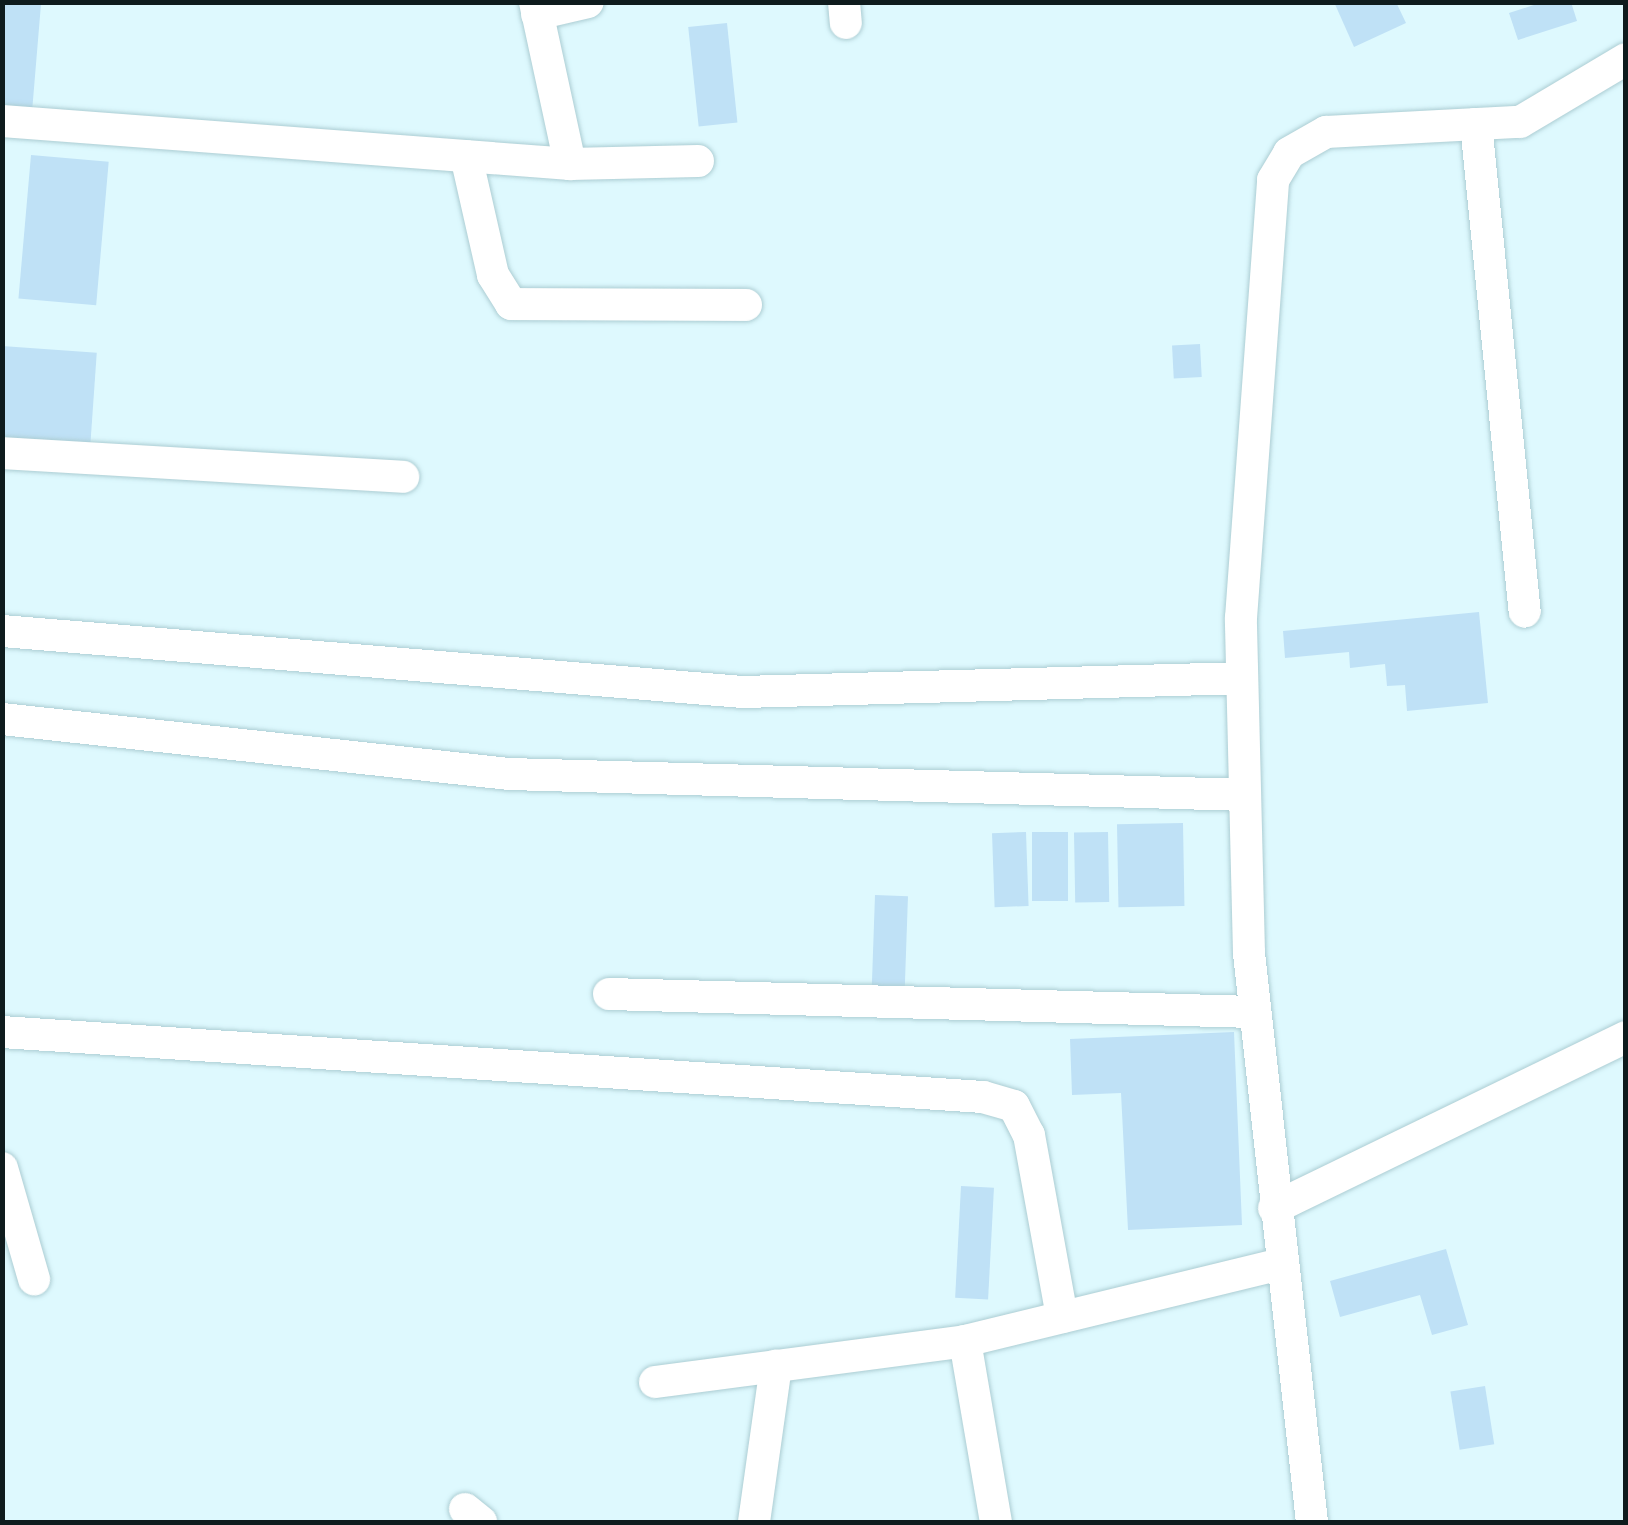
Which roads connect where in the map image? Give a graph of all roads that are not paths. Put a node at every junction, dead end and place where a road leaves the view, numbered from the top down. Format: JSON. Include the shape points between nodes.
{"nodes":[{"id":1,"x":588,"y":2,"type":"edge"},
{"id":2,"x":536,"y":8,"type":"edge"},
{"id":3,"x":1626,"y":59,"type":"edge"},
{"id":4,"x":2,"y":121,"type":"edge"},
{"id":5,"x":1476,"y":124,"type":"junction"},
{"id":6,"x":466,"y":156,"type":"junction"},
{"id":7,"x":698,"y":161,"type":"dead end"},
{"id":8,"x":570,"y":164,"type":"junction"},
{"id":9,"x":746,"y":305,"type":"dead end"},
{"id":10,"x":2,"y":452,"type":"edge"},
{"id":11,"x":403,"y":477,"type":"dead end"},
{"id":12,"x":1525,"y":612,"type":"dead end"},
{"id":13,"x":2,"y":631,"type":"edge"},
{"id":14,"x":1242,"y":678,"type":"junction"},
{"id":15,"x":2,"y":718,"type":"edge"},
{"id":16,"x":1245,"y":795,"type":"junction"},
{"id":17,"x":609,"y":994,"type":"dead end"},
{"id":18,"x":1255,"y":1012,"type":"junction"},
{"id":19,"x":2,"y":1032,"type":"edge"},
{"id":20,"x":1626,"y":1037,"type":"edge"},
{"id":21,"x":2,"y":1168,"type":"edge"},
{"id":22,"x":1274,"y":1208,"type":"junction"},
{"id":23,"x":1280,"y":1264,"type":"junction"},
{"id":24,"x":34,"y":1279,"type":"dead end"},
{"id":25,"x":1062,"y":1317,"type":"junction"},
{"id":26,"x":965,"y":1340,"type":"junction"},
{"id":27,"x":776,"y":1366,"type":"junction"},
{"id":28,"x":655,"y":1382,"type":"dead end"},
{"id":29,"x":754,"y":1522,"type":"edge"},
{"id":30,"x":996,"y":1522,"type":"edge"},
{"id":31,"x":1312,"y":1522,"type":"edge"}],
"edges":[{"from":1,"to":2,"type":"street"},
{"from":2,"to":8,"type":"street"},
{"from":3,"to":5,"type":"street","via":[[1565,103],[1520,122]]},
{"from":4,"to":6,"type":"street"},
{"from":5,"to":12,"type":"street"},
{"from":5,"to":14,"type":"street","via":[[1326,132],[1289,152],[1273,180]]},
{"from":6,"to":8,"type":"street"},
{"from":6,"to":9,"type":"street","via":[[494,274],[511,304]]},
{"from":7,"to":8,"type":"street"},
{"from":10,"to":11,"type":"street"},
{"from":13,"to":14,"type":"street","via":[[743,692]]},
{"from":14,"to":16,"type":"street"},
{"from":15,"to":16,"type":"street","via":[[509,774]]},
{"from":16,"to":18,"type":"street"},
{"from":17,"to":18,"type":"street"},
{"from":18,"to":22,"type":"street"},
{"from":19,"to":25,"type":"street","via":[[983,1097],[1014,1106],[1029,1135]]},
{"from":20,"to":22,"type":"street"},
{"from":21,"to":24,"type":"street"},
{"from":22,"to":23,"type":"street"},
{"from":23,"to":25,"type":"street"},
{"from":23,"to":31,"type":"street"},
{"from":25,"to":26,"type":"street"},
{"from":26,"to":27,"type":"street"},
{"from":26,"to":30,"type":"street"},
{"from":27,"to":28,"type":"street"},
{"from":27,"to":29,"type":"street"}]}
